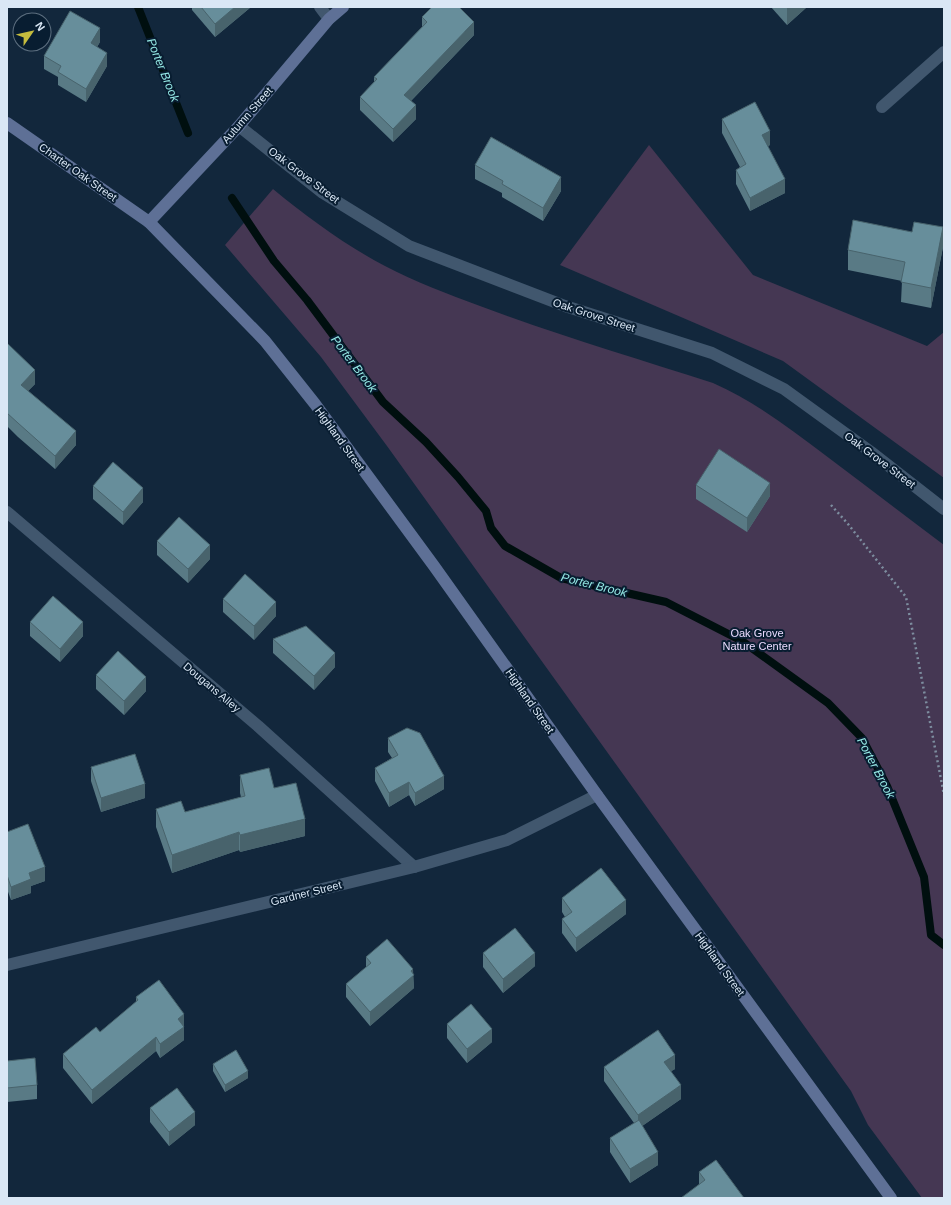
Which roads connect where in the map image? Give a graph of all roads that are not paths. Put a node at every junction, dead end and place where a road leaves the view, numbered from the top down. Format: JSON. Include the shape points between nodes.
{"nodes":[{"id":1,"x":320,"y":7,"type":"edge"},
{"id":2,"x":343,"y":7,"type":"edge"},
{"id":3,"x":329,"y":19,"type":"junction"},
{"id":4,"x":944,"y":52,"type":"edge"},
{"id":5,"x":882,"y":107,"type":"dead end"},
{"id":6,"x":7,"y":123,"type":"edge"},
{"id":7,"x":239,"y":126,"type":"junction"},
{"id":8,"x":149,"y":222,"type":"junction"},
{"id":9,"x":944,"y":509,"type":"edge"},
{"id":10,"x":7,"y":512,"type":"edge"},
{"id":11,"x":597,"y":795,"type":"junction"},
{"id":12,"x":414,"y":867,"type":"junction"},
{"id":13,"x":7,"y":965,"type":"edge"},
{"id":14,"x":891,"y":1198,"type":"edge"}],
"edges":[{"from":1,"to":3,"type":"street"},
{"from":2,"to":3,"type":"main road","name":"Autumn Street"},
{"from":3,"to":7,"type":"main road","name":"Autumn Street"},
{"from":4,"to":5,"type":"street"},
{"from":6,"to":8,"type":"main road","name":"Charter Oak Street"},
{"from":7,"to":8,"type":"main road","name":"Autumn Street"},
{"from":7,"to":9,"type":"street","name":"Oak Grove Street","via":[[324,193],[409,246],[565,306],[712,353],[784,389]]},
{"from":8,"to":11,"type":"main road","name":"Highland Street","via":[[265,341],[315,404]]},
{"from":10,"to":12,"type":"street","name":"Dougans Alley","via":[[258,726]]},
{"from":11,"to":12,"type":"street","name":"Gardner Street","via":[[507,840]]},
{"from":11,"to":14,"type":"main road","name":"Highland Street"},
{"from":12,"to":13,"type":"street","name":"Gardner Street"}]}
